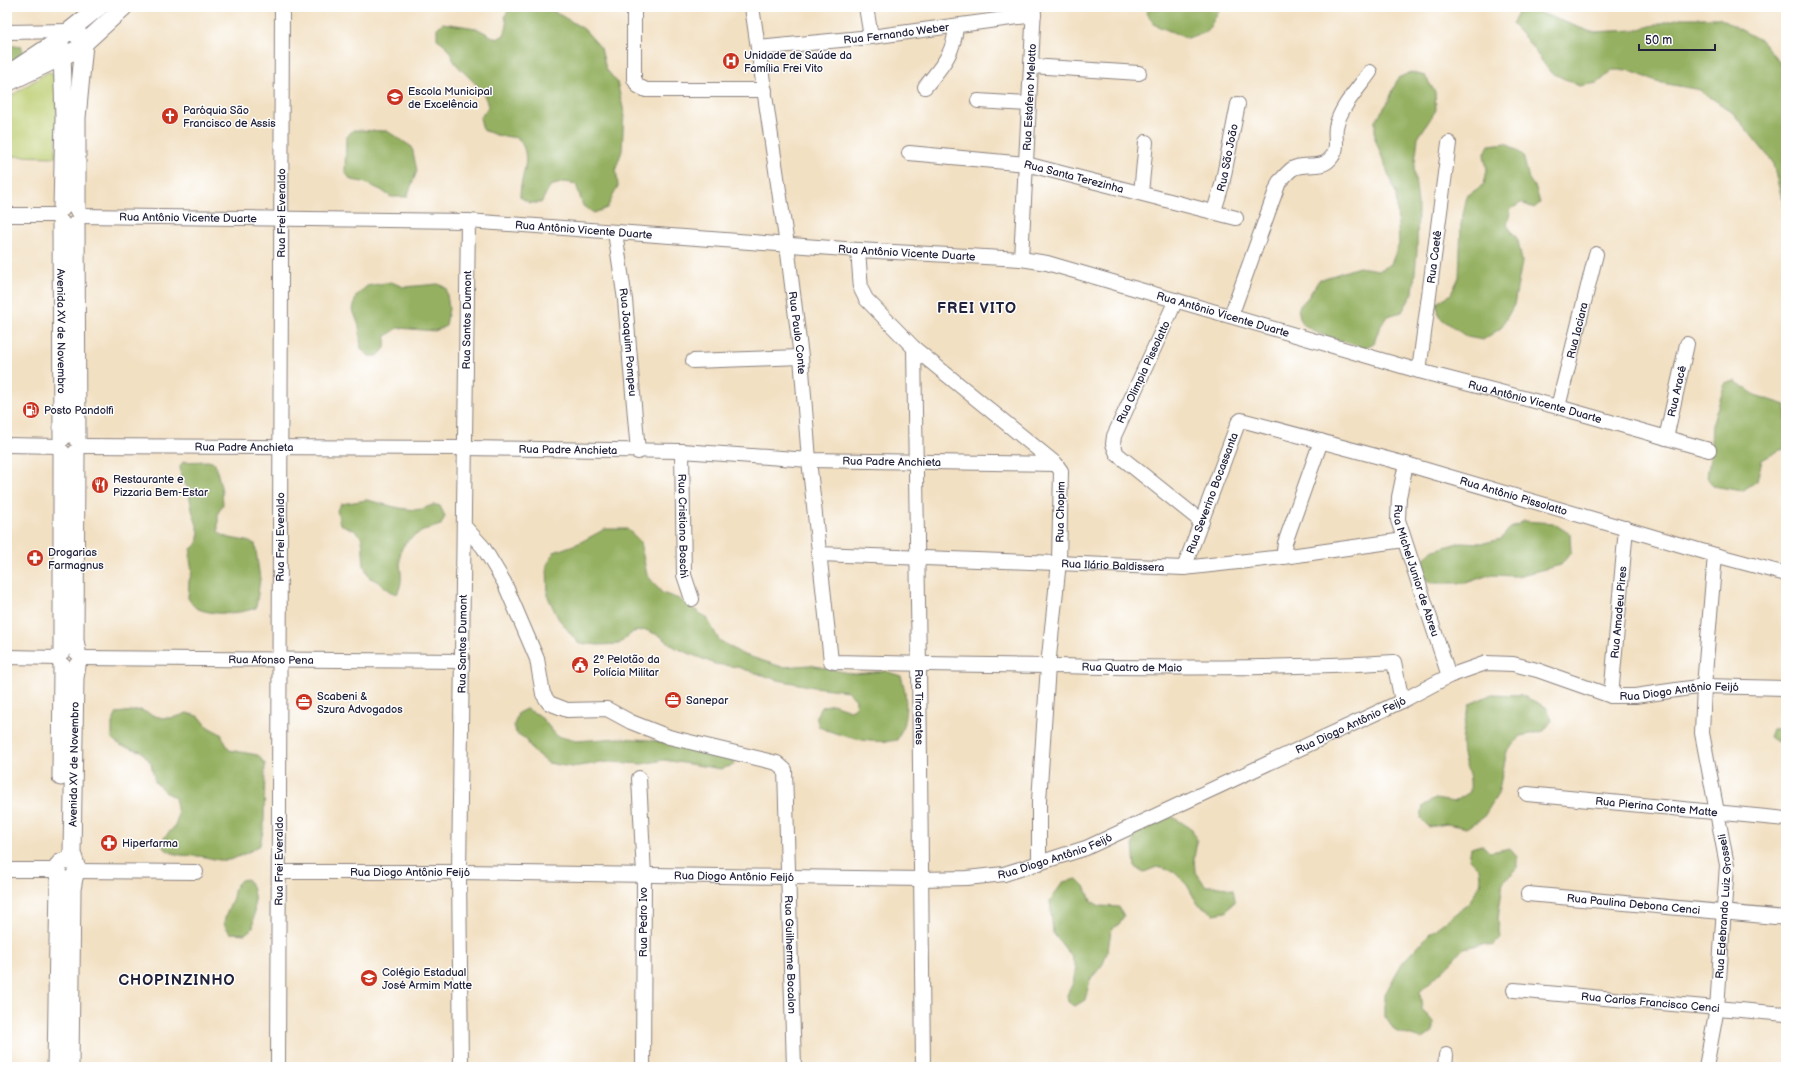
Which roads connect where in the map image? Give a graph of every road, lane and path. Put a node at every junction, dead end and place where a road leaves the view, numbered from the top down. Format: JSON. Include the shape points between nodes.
{"nodes":[{"id":1,"x":99,"y":7,"type":"edge"},
{"id":2,"x":124,"y":7,"type":"edge"},
{"id":3,"x":282,"y":7,"type":"edge"},
{"id":4,"x":634,"y":7,"type":"edge"},
{"id":5,"x":752,"y":7,"type":"edge"},
{"id":6,"x":866,"y":7,"type":"edge"},
{"id":7,"x":1034,"y":11,"type":"edge"},
{"id":8,"x":956,"y":26,"type":"junction"},
{"id":9,"x":7,"y":32,"type":"edge"},
{"id":10,"x":60,"y":34,"type":"junction"},
{"id":11,"x":871,"y":37,"type":"junction"},
{"id":12,"x":84,"y":44,"type":"junction"},
{"id":13,"x":758,"y":48,"type":"junction"},
{"id":14,"x":62,"y":57,"type":"junction"},
{"id":15,"x":1031,"y":66,"type":"junction"},
{"id":16,"x":1370,"y":72,"type":"dead end"},
{"id":17,"x":1139,"y":73,"type":"dead end"},
{"id":18,"x":7,"y":74,"type":"edge"},
{"id":19,"x":62,"y":80,"type":"junction"},
{"id":20,"x":82,"y":81,"type":"junction"},
{"id":21,"x":7,"y":83,"type":"edge"},
{"id":22,"x":925,"y":87,"type":"dead end"},
{"id":23,"x":765,"y":90,"type":"junction"},
{"id":24,"x":978,"y":101,"type":"dead end"},
{"id":25,"x":1029,"y":104,"type":"junction"},
{"id":26,"x":1238,"y":104,"type":"dead end"},
{"id":27,"x":1146,"y":142,"type":"dead end"},
{"id":28,"x":1449,"y":143,"type":"dead end"},
{"id":29,"x":908,"y":153,"type":"dead end"},
{"id":30,"x":1026,"y":164,"type":"junction"},
{"id":31,"x":1142,"y":193,"type":"junction"},
{"id":32,"x":1214,"y":211,"type":"junction"},
{"id":33,"x":7,"y":215,"type":"edge"},
{"id":34,"x":69,"y":216,"type":"junction"},
{"id":35,"x":1236,"y":218,"type":"dead end"},
{"id":36,"x":281,"y":220,"type":"junction"},
{"id":37,"x":468,"y":222,"type":"junction"},
{"id":38,"x":615,"y":232,"type":"junction"},
{"id":39,"x":787,"y":245,"type":"junction"},
{"id":40,"x":858,"y":250,"type":"junction"},
{"id":41,"x":1596,"y":254,"type":"dead end"},
{"id":42,"x":1021,"y":259,"type":"junction"},
{"id":43,"x":1176,"y":300,"type":"junction"},
{"id":44,"x":1231,"y":316,"type":"junction"},
{"id":45,"x":1687,"y":344,"type":"dead end"},
{"id":46,"x":914,"y":348,"type":"junction"},
{"id":47,"x":801,"y":357,"type":"junction"},
{"id":48,"x":693,"y":361,"type":"dead end"},
{"id":49,"x":1419,"y":371,"type":"junction"},
{"id":50,"x":1558,"y":407,"type":"junction"},
{"id":51,"x":1241,"y":420,"type":"joint"},
{"id":52,"x":1666,"y":438,"type":"junction"},
{"id":53,"x":1321,"y":441,"type":"junction"},
{"id":54,"x":7,"y":445,"type":"edge"},
{"id":55,"x":69,"y":446,"type":"junction"},
{"id":56,"x":279,"y":447,"type":"junction"},
{"id":57,"x":465,"y":448,"type":"junction"},
{"id":58,"x":1709,"y":450,"type":"dead end"},
{"id":59,"x":682,"y":451,"type":"junction"},
{"id":60,"x":638,"y":452,"type":"junction"},
{"id":61,"x":809,"y":460,"type":"junction"},
{"id":62,"x":916,"y":460,"type":"junction"},
{"id":63,"x":1056,"y":464,"type":"junction"},
{"id":64,"x":1406,"y":464,"type":"junction"},
{"id":65,"x":1202,"y":522,"type":"junction"},
{"id":66,"x":464,"y":526,"type":"junction"},
{"id":67,"x":1626,"y":528,"type":"junction"},
{"id":68,"x":1404,"y":540,"type":"junction"},
{"id":69,"x":820,"y":554,"type":"junction"},
{"id":70,"x":1715,"y":555,"type":"junction"},
{"id":71,"x":917,"y":557,"type":"junction"},
{"id":72,"x":1283,"y":557,"type":"junction"},
{"id":73,"x":1059,"y":562,"type":"junction"},
{"id":74,"x":1184,"y":568,"type":"junction"},
{"id":75,"x":1786,"y":574,"type":"edge"},
{"id":76,"x":692,"y":599,"type":"dead end"},
{"id":77,"x":7,"y":657,"type":"edge"},
{"id":78,"x":69,"y":658,"type":"junction"},
{"id":79,"x":279,"y":660,"type":"junction"},
{"id":80,"x":462,"y":661,"type":"junction"},
{"id":81,"x":831,"y":661,"type":"joint"},
{"id":82,"x":919,"y":665,"type":"junction"},
{"id":83,"x":1048,"y":666,"type":"junction"},
{"id":84,"x":1449,"y":676,"type":"junction"},
{"id":85,"x":1704,"y":686,"type":"junction"},
{"id":86,"x":1786,"y":688,"type":"edge"},
{"id":87,"x":1611,"y":696,"type":"junction"},
{"id":88,"x":1402,"y":701,"type":"junction"},
{"id":89,"x":639,"y":778,"type":"dead end"},
{"id":90,"x":1527,"y":794,"type":"dead end"},
{"id":91,"x":1716,"y":813,"type":"junction"},
{"id":92,"x":1786,"y":819,"type":"edge"},
{"id":93,"x":1039,"y":864,"type":"junction"},
{"id":94,"x":7,"y":870,"type":"edge"},
{"id":95,"x":67,"y":870,"type":"junction"},
{"id":96,"x":196,"y":872,"type":"dead end"},
{"id":97,"x":279,"y":872,"type":"junction"},
{"id":98,"x":458,"y":872,"type":"junction"},
{"id":99,"x":644,"y":875,"type":"junction"},
{"id":100,"x":788,"y":877,"type":"junction"},
{"id":101,"x":921,"y":879,"type":"junction"},
{"id":102,"x":1528,"y":894,"type":"dead end"},
{"id":103,"x":1722,"y":912,"type":"junction"},
{"id":104,"x":1786,"y":918,"type":"edge"},
{"id":105,"x":1514,"y":990,"type":"dead end"},
{"id":106,"x":1717,"y":1008,"type":"junction"},
{"id":107,"x":1786,"y":1014,"type":"edge"},
{"id":108,"x":56,"y":1067,"type":"edge"},
{"id":109,"x":70,"y":1067,"type":"edge"},
{"id":110,"x":278,"y":1067,"type":"edge"},
{"id":111,"x":461,"y":1067,"type":"edge"},
{"id":112,"x":643,"y":1067,"type":"edge"},
{"id":113,"x":794,"y":1067,"type":"edge"},
{"id":114,"x":923,"y":1067,"type":"edge"},
{"id":115,"x":1706,"y":1067,"type":"edge"}],
"edges":[{"from":1,"to":10,"type":"main road"},
{"from":2,"to":12,"type":"main road"},
{"from":3,"to":36,"type":"street","name":"Rua Frei Everaldo"},
{"from":4,"to":23,"type":"street","via":[[634,79],[638,86],[646,90]]},
{"from":5,"to":13,"type":"street","name":"Rua Paulo Conte"},
{"from":6,"to":11,"type":"street"},
{"from":7,"to":8,"type":"street","name":"Rua Fernando Weber"},
{"from":7,"to":15,"type":"street","name":"Rua Estafeno Melotto"},
{"from":8,"to":11,"type":"street","name":"Rua Fernando Weber"},
{"from":8,"to":22,"type":"street","via":[[950,56]]},
{"from":9,"to":10,"type":"street"},
{"from":10,"to":12,"type":"main road","via":[[80,36]]},
{"from":10,"to":14,"type":"main road","name":"Avenida XV de Novembro"},
{"from":10,"to":18,"type":"main road"},
{"from":11,"to":13,"type":"street","name":"Rua Fernando Weber"},
{"from":12,"to":14,"type":"main road"},
{"from":12,"to":20,"type":"main road","name":"Avenida XV de Novembro"},
{"from":13,"to":23,"type":"street","name":"Rua Paulo Conte"},
{"from":14,"to":19,"type":"main road","name":"Avenida XV de Novembro"},
{"from":14,"to":21,"type":"main road"},
{"from":15,"to":17,"type":"street"},
{"from":15,"to":25,"type":"street","name":"Rua Estafeno Melotto"},
{"from":16,"to":44,"type":"street","via":[[1338,118],[1334,155],[1320,165],[1293,168],[1279,182]]},
{"from":19,"to":20,"type":"main road","via":[[72,74]]},
{"from":19,"to":34,"type":"main road","name":"Avenida XV de Novembro"},
{"from":20,"to":34,"type":"main road","name":"Avenida XV de Novembro"},
{"from":23,"to":39,"type":"street","name":"Rua Paulo Conte"},
{"from":24,"to":25,"type":"street"},
{"from":25,"to":30,"type":"street","name":"Rua Estafeno Melotto"},
{"from":26,"to":32,"type":"street","name":"Rua São João","via":[[1222,185]]},
{"from":27,"to":31,"type":"street"},
{"from":28,"to":49,"type":"street","name":"Rua Caetê"},
{"from":29,"to":30,"type":"street","name":"Rua Santa Terezinha"},
{"from":30,"to":31,"type":"street","name":"Rua Santa Terezinha"},
{"from":30,"to":42,"type":"street","name":"Rua Estafeno Melotto"},
{"from":31,"to":32,"type":"street","name":"Rua Santa Terezinha"},
{"from":32,"to":35,"type":"street","name":"Rua Santa Terezinha"},
{"from":33,"to":34,"type":"street","name":"Rua Antônio Vicente Duarte"},
{"from":34,"to":36,"type":"street","name":"Rua Antônio Vicente Duarte"},
{"from":34,"to":55,"type":"main road","name":"Avenida XV de Novembro"},
{"from":36,"to":37,"type":"street","name":"Rua Antônio Vicente Duarte"},
{"from":36,"to":56,"type":"street","name":"Rua Frei Everaldo"},
{"from":37,"to":38,"type":"street","name":"Rua Antônio Vicente Duarte"},
{"from":37,"to":57,"type":"street","name":"Rua Santos Dumont"},
{"from":38,"to":39,"type":"street","name":"Rua Antônio Vicente Duarte"},
{"from":38,"to":60,"type":"street","name":"Rua Joaquim Pompeu","via":[[625,300]]},
{"from":39,"to":40,"type":"street","name":"Rua Antônio Vicente Duarte"},
{"from":39,"to":47,"type":"street","name":"Rua Paulo Conte"},
{"from":40,"to":42,"type":"street","name":"Rua Antônio Vicente Duarte"},
{"from":40,"to":46,"type":"street","via":[[861,289],[866,299]]},
{"from":41,"to":50,"type":"street","name":"Rua Iaciara"},
{"from":42,"to":43,"type":"street","name":"Rua Antônio Vicente Duarte"},
{"from":43,"to":44,"type":"street","name":"Rua Antônio Vicente Duarte"},
{"from":43,"to":65,"type":"street","name":"Rua Olimpia Pissolatto","via":[[1114,436],[1113,444],[1117,454]]},
{"from":44,"to":49,"type":"street","name":"Rua Antônio Vicente Duarte"},
{"from":45,"to":52,"type":"street","name":"Rua Aracê"},
{"from":46,"to":62,"type":"street","name":"Rua Tiradentes"},
{"from":46,"to":63,"type":"street"},
{"from":47,"to":48,"type":"street"},
{"from":47,"to":61,"type":"street","name":"Rua Paulo Conte"},
{"from":49,"to":50,"type":"street","name":"Rua Antônio Vicente Duarte"},
{"from":50,"to":52,"type":"street","name":"Rua Antônio Vicente Duarte"},
{"from":51,"to":53,"type":"street","name":"Rua Antônio Pissolatto"},
{"from":51,"to":65,"type":"street","name":"Rua Severino Bocassanta"},
{"from":52,"to":58,"type":"street","name":"Rua Antônio Vicente Duarte"},
{"from":53,"to":64,"type":"street","name":"Rua Antônio Pissolatto"},
{"from":53,"to":72,"type":"street","via":[[1285,543]]},
{"from":54,"to":55,"type":"street","name":"Rua Padre Anchieta"},
{"from":55,"to":56,"type":"street","name":"Rua Padre Anchieta"},
{"from":55,"to":78,"type":"main road","name":"Avenida XV de Novembro"},
{"from":56,"to":57,"type":"street","name":"Rua Padre Anchieta"},
{"from":56,"to":79,"type":"street","name":"Rua Frei Everaldo"},
{"from":57,"to":60,"type":"street","name":"Rua Padre Anchieta"},
{"from":57,"to":66,"type":"street","name":"Rua Santos Dumont"},
{"from":59,"to":60,"type":"street","name":"Rua Padre Anchieta"},
{"from":59,"to":61,"type":"street","name":"Rua Padre Anchieta"},
{"from":59,"to":76,"type":"street","name":"Rua Cristiano Boschi","via":[[684,575]]},
{"from":61,"to":62,"type":"street","name":"Rua Padre Anchieta"},
{"from":61,"to":69,"type":"street","name":"Rua Paulo Conte"},
{"from":62,"to":63,"type":"street","name":"Rua Padre Anchieta"},
{"from":62,"to":71,"type":"street","name":"Rua Tiradentes"},
{"from":63,"to":73,"type":"street","name":"Rua Chopim","via":[[1061,471]]},
{"from":64,"to":67,"type":"street","name":"Rua Antônio Pissolatto"},
{"from":64,"to":68,"type":"street","name":"Rua Michel Junior de Abreu","via":[[1399,497],[1398,520]]},
{"from":65,"to":74,"type":"street","name":"Rua Severino Bocassanta"},
{"from":66,"to":80,"type":"street","name":"Rua Santos Dumont"},
{"from":66,"to":100,"type":"street","name":"Rua Guilherme Bocalon","via":[[483,547],[504,582],[534,652],[543,694],[549,703],[567,710],[607,709],[669,737],[777,763],[785,770]]},
{"from":67,"to":70,"type":"street","name":"Rua Antônio Pissolatto"},
{"from":67,"to":87,"type":"street","name":"Rua Amadeu Pires"},
{"from":68,"to":72,"type":"street","name":"Rua Ilário Baldissera"},
{"from":68,"to":84,"type":"street","name":"Rua Michel Junior de Abreu"},
{"from":69,"to":71,"type":"street","name":"Rua Ilário Baldissera"},
{"from":69,"to":81,"type":"street","name":"Rua Paulo Conte"},
{"from":70,"to":75,"type":"street","name":"Rua Antônio Pissolatto"},
{"from":70,"to":85,"type":"street","name":"Rua Edebrando Luiz Grosseli"},
{"from":71,"to":73,"type":"street","name":"Rua Ilário Baldissera"},
{"from":71,"to":82,"type":"street","name":"Rua Tiradentes"},
{"from":72,"to":74,"type":"street","name":"Rua Ilário Baldissera"},
{"from":73,"to":74,"type":"street","name":"Rua Ilário Baldissera"},
{"from":73,"to":83,"type":"street","name":"Rua Chopim"},
{"from":77,"to":78,"type":"street","name":"Rua Afonso Pena"},
{"from":78,"to":79,"type":"street","name":"Rua Afonso Pena"},
{"from":78,"to":95,"type":"main road","name":"Avenida XV de Novembro"},
{"from":79,"to":80,"type":"street","name":"Rua Afonso Pena"},
{"from":79,"to":97,"type":"street","name":"Rua Frei Everaldo"},
{"from":80,"to":98,"type":"street","name":"Rua Santos Dumont"},
{"from":81,"to":82,"type":"street","name":"Rua Quatro de Maio"},
{"from":82,"to":83,"type":"street","name":"Rua Quatro de Maio"},
{"from":82,"to":101,"type":"street","name":"Rua Tiradentes"},
{"from":83,"to":88,"type":"street","name":"Rua Quatro de Maio","via":[[1212,669],[1318,667],[1394,662]]},
{"from":83,"to":93,"type":"street","name":"Rua Chopim","via":[[1039,800]]},
{"from":84,"to":87,"type":"street","name":"Rua Diogo Antônio Feijó","via":[[1486,663],[1513,664]]},
{"from":84,"to":88,"type":"street","name":"Rua Diogo Antônio Feijó"},
{"from":85,"to":86,"type":"street","name":"Rua Diogo Antônio Feijó"},
{"from":85,"to":87,"type":"street","name":"Rua Diogo Antônio Feijó","via":[[1635,696]]},
{"from":85,"to":91,"type":"street","name":"Rua Edebrando Luiz Grosseli","via":[[1702,733]]},
{"from":88,"to":93,"type":"street","name":"Rua Diogo Antônio Feijó","via":[[1086,848]]},
{"from":89,"to":99,"type":"street","name":"Rua Pedro Ivo"},
{"from":90,"to":91,"type":"street","name":"Rua Pierina Conte Matte"},
{"from":91,"to":92,"type":"street","name":"Rua Pierina Conte Matte"},
{"from":91,"to":103,"type":"street","name":"Rua Edebrando Luiz Grosseli","via":[[1726,865]]},
{"from":93,"to":101,"type":"street","name":"Rua Diogo Antônio Feijó","via":[[1004,874]]},
{"from":94,"to":95,"type":"street"},
{"from":95,"to":96,"type":"street"},
{"from":95,"to":108,"type":"main road","name":"Avenida XV de Novembro"},
{"from":95,"to":109,"type":"main road","name":"Avenida XV de Novembro","via":[[72,889]]},
{"from":97,"to":98,"type":"street","name":"Rua Diogo Antônio Feijó"},
{"from":97,"to":110,"type":"street","name":"Rua Frei Everaldo"},
{"from":98,"to":99,"type":"street","name":"Rua Diogo Antônio Feijó"},
{"from":98,"to":111,"type":"street","name":"Rua Santos Dumont"},
{"from":99,"to":100,"type":"street","name":"Rua Diogo Antônio Feijó"},
{"from":99,"to":112,"type":"street","name":"Rua Pedro Ivo"},
{"from":100,"to":101,"type":"street","name":"Rua Diogo Antônio Feijó"},
{"from":100,"to":113,"type":"street","name":"Rua Guilherme Bocalon"},
{"from":101,"to":114,"type":"street","name":"Rua Tiradentes"},
{"from":102,"to":103,"type":"street","name":"Rua Paulina Debona Cenci"},
{"from":103,"to":104,"type":"street","name":"Rua Paulina Debona Cenci"},
{"from":103,"to":106,"type":"street","name":"Rua Edebrando Luiz Grosseli"},
{"from":105,"to":106,"type":"street","name":"Rua Carlos Francisco Cenci"},
{"from":106,"to":107,"type":"street","name":"Rua Carlos Francisco Cenci"},
{"from":106,"to":115,"type":"street","name":"Rua Edebrando Luiz Grosseli"}]}
